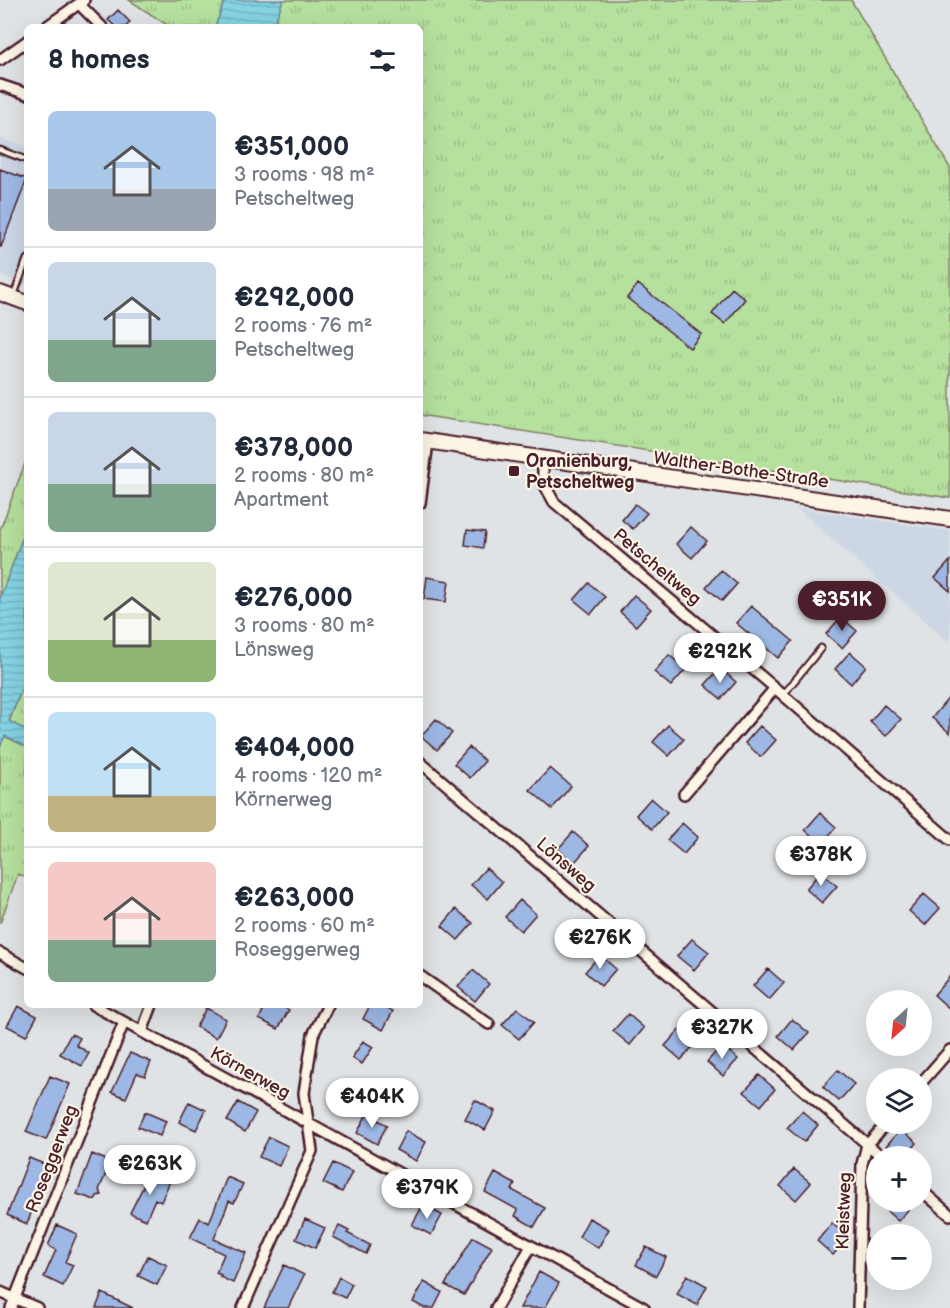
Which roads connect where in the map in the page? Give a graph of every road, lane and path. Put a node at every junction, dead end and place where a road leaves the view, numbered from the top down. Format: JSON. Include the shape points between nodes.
{"nodes":[{"id":1,"x":81,"y":2,"type":"edge"},
{"id":2,"x":50,"y":24,"type":"edge"},
{"id":3,"x":99,"y":24,"type":"edge"},
{"id":4,"x":24,"y":43,"type":"edge"},
{"id":5,"x":0,"y":60,"type":"edge"},
{"id":6,"x":0,"y":85,"type":"edge"},
{"id":7,"x":24,"y":93,"type":"edge"},
{"id":8,"x":0,"y":150,"type":"edge"},
{"id":9,"x":24,"y":159,"type":"edge"},
{"id":10,"x":24,"y":264,"type":"edge"},
{"id":11,"x":6,"y":295,"type":"edge"},
{"id":12,"x":24,"y":302,"type":"edge"},
{"id":13,"x":424,"y":441,"type":"edge"},
{"id":14,"x":423,"y":456,"type":"edge"},
{"id":15,"x":543,"y":458,"type":"junction"},
{"id":16,"x":950,"y":519,"type":"edge"},
{"id":17,"x":821,"y":648,"type":"dead end"},
{"id":18,"x":775,"y":688,"type":"junction"},
{"id":19,"x":783,"y":695,"type":"junction"},
{"id":20,"x":423,"y":765,"type":"edge"},
{"id":21,"x":684,"y":794,"type":"dead end"},
{"id":22,"x":950,"y":840,"type":"edge"},
{"id":23,"x":0,"y":953,"type":"edge"},
{"id":24,"x":24,"y":966,"type":"edge"},
{"id":25,"x":423,"y":978,"type":"edge"},
{"id":26,"x":98,"y":1008,"type":"edge"},
{"id":27,"x":151,"y":1008,"type":"edge"},
{"id":28,"x":326,"y":1008,"type":"edge"},
{"id":29,"x":124,"y":1022,"type":"junction"},
{"id":30,"x":489,"y":1024,"type":"dead end"},
{"id":31,"x":142,"y":1032,"type":"junction"},
{"id":32,"x":950,"y":1050,"type":"edge"},
{"id":33,"x":932,"y":1070,"type":"edge"},
{"id":34,"x":308,"y":1124,"type":"junction"},
{"id":35,"x":877,"y":1134,"type":"edge"},
{"id":36,"x":867,"y":1145,"type":"junction"},
{"id":37,"x":932,"y":1199,"type":"edge"},
{"id":38,"x":950,"y":1215,"type":"edge"},
{"id":39,"x":531,"y":1246,"type":"junction"},
{"id":40,"x":0,"y":1292,"type":"edge"},
{"id":41,"x":13,"y":1303,"type":"edge"},
{"id":42,"x":37,"y":1308,"type":"edge"},
{"id":43,"x":243,"y":1308,"type":"edge"},
{"id":44,"x":496,"y":1308,"type":"edge"},
{"id":45,"x":644,"y":1308,"type":"edge"},
{"id":46,"x":858,"y":1308,"type":"edge"}],
"edges":[{"from":1,"to":2,"type":"street"},
{"from":1,"to":3,"type":"street"},
{"from":4,"to":5,"type":"street"},
{"from":6,"to":7,"type":"street"},
{"from":8,"to":9,"type":"lane"},
{"from":10,"to":11,"type":"lane"},
{"from":11,"to":12,"type":"street"},
{"from":13,"to":14,"type":"street"},
{"from":13,"to":15,"type":"street","name":"Walther-Bothe-Straße"},
{"from":15,"to":16,"type":"street","name":"Walther-Bothe-Straße"},
{"from":15,"to":18,"type":"street","name":"Petscheltweg","via":[[543,482],[554,502]]},
{"from":17,"to":19,"type":"lane"},
{"from":18,"to":19,"type":"street","name":"Petscheltweg"},
{"from":18,"to":21,"type":"street"},
{"from":19,"to":22,"type":"street","name":"Petscheltweg"},
{"from":20,"to":36,"type":"street","name":"Lönsweg"},
{"from":23,"to":24,"type":"street"},
{"from":25,"to":30,"type":"street"},
{"from":26,"to":29,"type":"street","name":"Körnerweg"},
{"from":27,"to":31,"type":"street"},
{"from":28,"to":34,"type":"street","via":[[313,1035],[304,1094]]},
{"from":29,"to":31,"type":"street","name":"Körnerweg"},
{"from":29,"to":41,"type":"street","name":"Roseggerweg"},
{"from":31,"to":34,"type":"street","name":"Körnerweg"},
{"from":32,"to":33,"type":"street"},
{"from":34,"to":39,"type":"street","name":"Körnerweg"},
{"from":34,"to":43,"type":"street","via":[[312,1151]]},
{"from":35,"to":36,"type":"street"},
{"from":36,"to":46,"type":"street","name":"Kleistweg","via":[[862,1164]]},
{"from":37,"to":38,"type":"street"},
{"from":39,"to":44,"type":"street"},
{"from":39,"to":45,"type":"street","name":"Körnerweg"},
{"from":40,"to":41,"type":"street"},
{"from":41,"to":42,"type":"street"}]}
